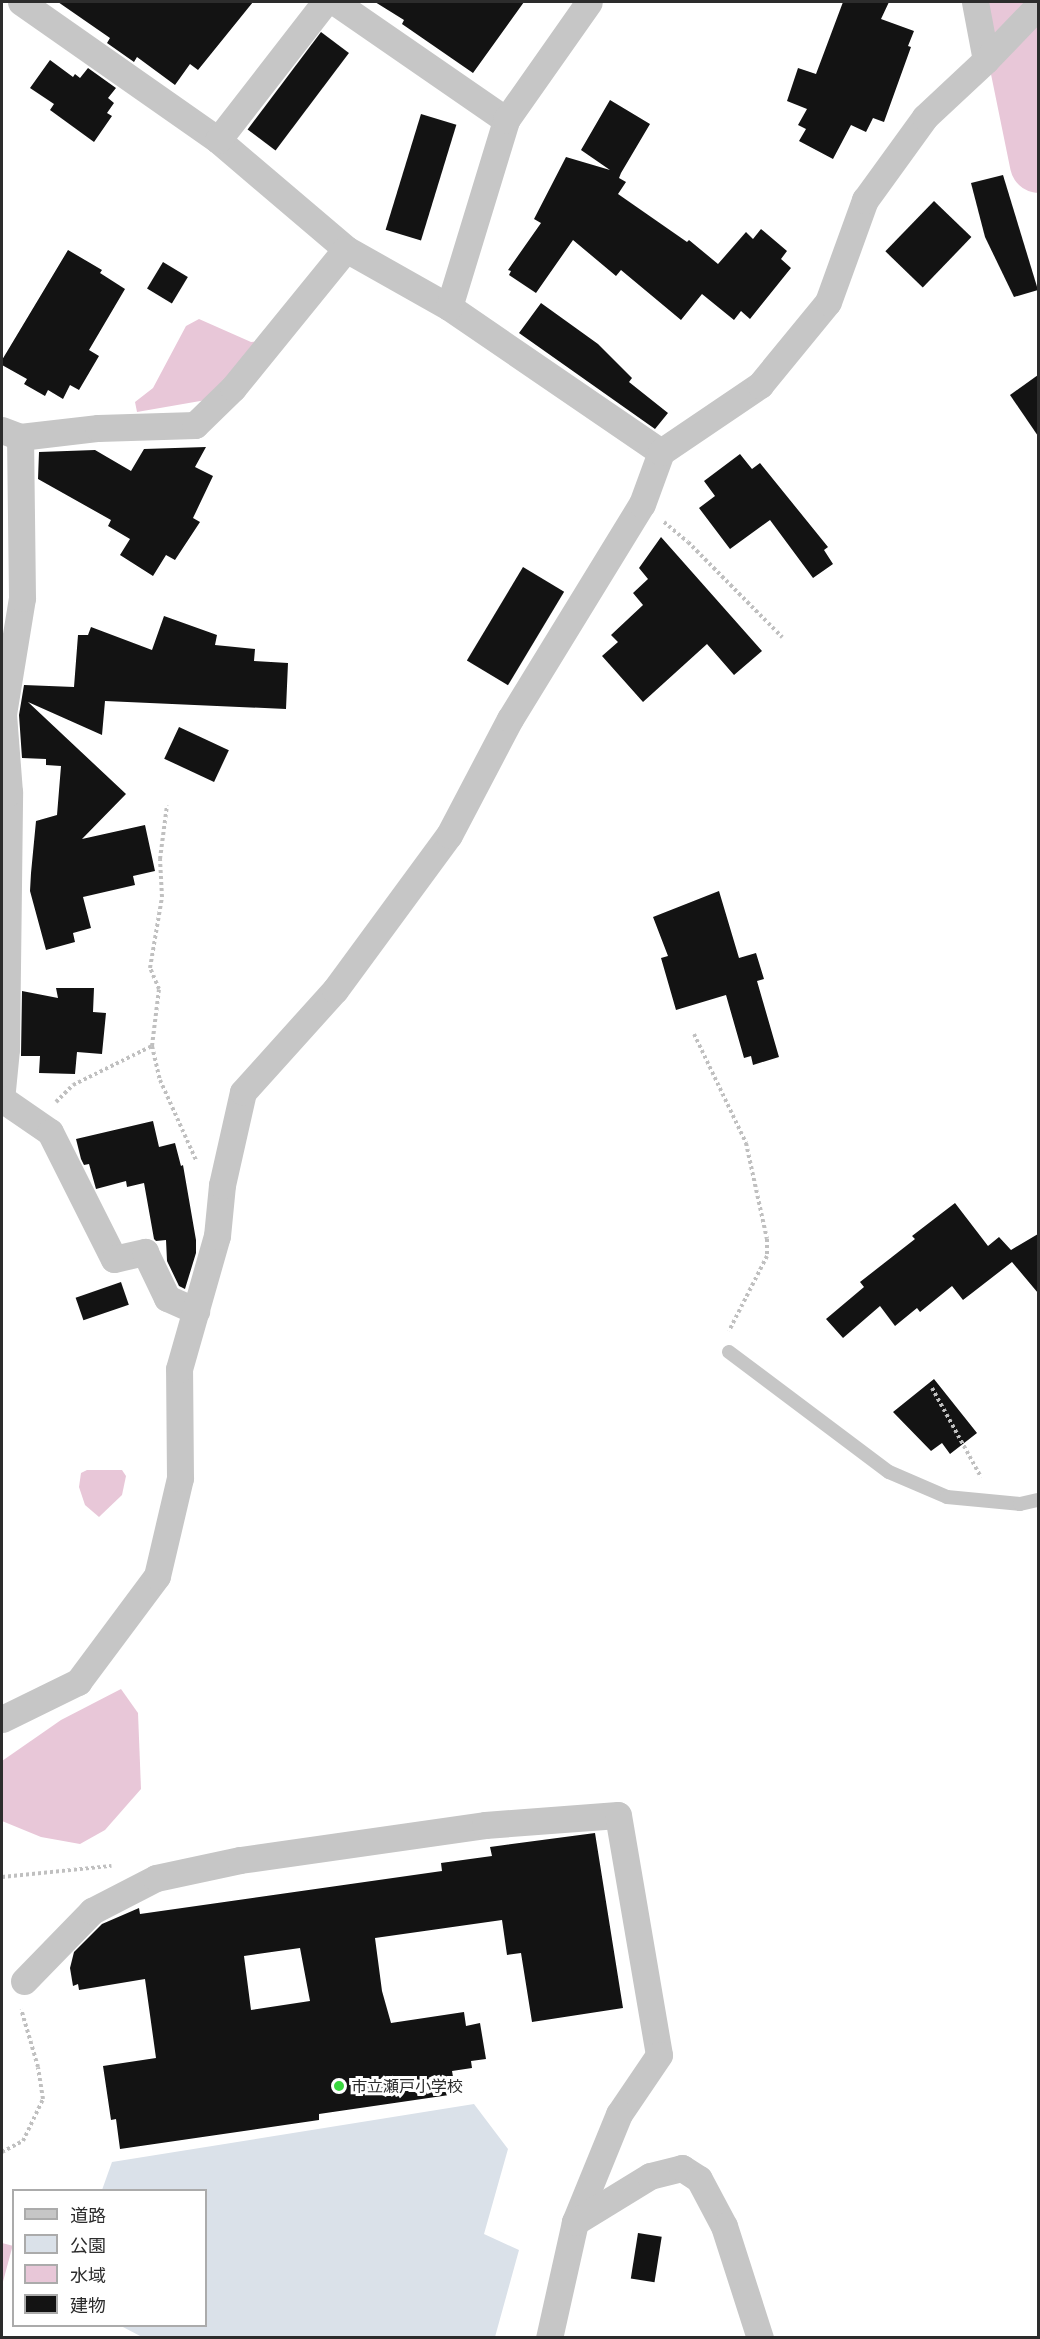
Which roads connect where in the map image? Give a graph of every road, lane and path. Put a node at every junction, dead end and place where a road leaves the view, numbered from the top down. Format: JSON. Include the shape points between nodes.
{"nodes":[{"id":1,"x":21,"y":2,"type":"edge"},
{"id":2,"x":325,"y":2,"type":"edge"},
{"id":3,"x":335,"y":2,"type":"edge"},
{"id":4,"x":589,"y":2,"type":"edge"},
{"id":5,"x":975,"y":2,"type":"edge"},
{"id":6,"x":1035,"y":10,"type":"edge"},
{"id":7,"x":991,"y":55,"type":"junction"},
{"id":8,"x":506,"y":120,"type":"junction"},
{"id":9,"x":218,"y":140,"type":"junction"},
{"id":10,"x":346,"y":249,"type":"junction"},
{"id":11,"x":448,"y":307,"type":"junction"},
{"id":12,"x":11,"y":434,"type":"edge"},
{"id":13,"x":661,"y":452,"type":"junction"},
{"id":14,"x":642,"y":504,"type":"junction"},
{"id":15,"x":782,"y":637,"type":"dead end"},
{"id":16,"x":167,"y":805,"type":"dead end"},
{"id":17,"x":694,"y":1034,"type":"dead end"},
{"id":18,"x":153,"y":1046,"type":"junction"},
{"id":19,"x":8,"y":1100,"type":"edge"},
{"id":20,"x":197,"y":1162,"type":"dead end"},
{"id":21,"x":196,"y":1311,"type":"junction"},
{"id":22,"x":729,"y":1352,"type":"joint"},
{"id":23,"x":932,"y":1389,"type":"dead end"},
{"id":24,"x":1038,"y":1500,"type":"edge"},
{"id":25,"x":1011,"y":1503,"type":"junction"},
{"id":26,"x":2,"y":1719,"type":"edge"},
{"id":27,"x":24,"y":1981,"type":"joint"},
{"id":28,"x":2,"y":2152,"type":"edge"},
{"id":29,"x":575,"y":2222,"type":"junction"},
{"id":30,"x":549,"y":2337,"type":"edge"},
{"id":31,"x":760,"y":2337,"type":"edge"}],
"edges":[{"from":1,"to":9,"type":"street"},
{"from":2,"to":9,"type":"street"},
{"from":3,"to":8,"type":"street"},
{"from":4,"to":8,"type":"street"},
{"from":5,"to":7,"type":"street"},
{"from":6,"to":7,"type":"street"},
{"from":7,"to":13,"type":"street","via":[[925,117],[865,200],[828,302],[760,385]]},
{"from":8,"to":11,"type":"street"},
{"from":9,"to":10,"type":"street"},
{"from":10,"to":11,"type":"street"},
{"from":10,"to":12,"type":"street","via":[[233,388],[195,426]]},
{"from":11,"to":13,"type":"street"},
{"from":12,"to":19,"type":"street","via":[[22,598],[3,714],[9,792]]},
{"from":13,"to":14,"type":"street"},
{"from":14,"to":15,"type":"path","via":[[688,542]]},
{"from":14,"to":21,"type":"street","via":[[510,719],[448,835],[335,990],[243,1092],[222,1185],[218,1236]]},
{"from":16,"to":18,"type":"path","via":[[160,859],[162,897],[150,968],[159,989]]},
{"from":17,"to":22,"type":"path","via":[[746,1143],[767,1239],[767,1256],[726,1338]]},
{"from":18,"to":19,"type":"path","via":[[73,1085],[46,1111]]},
{"from":18,"to":20,"type":"path","via":[[164,1088]]},
{"from":19,"to":21,"type":"street","via":[[50,1132],[114,1259],[145,1252],[167,1298]]},
{"from":21,"to":26,"type":"street","via":[[179,1369],[180,1478],[157,1576],[78,1682]]},
{"from":22,"to":25,"type":"lane","via":[[889,1472],[947,1497]]},
{"from":23,"to":25,"type":"path","via":[[984,1484]]},
{"from":24,"to":25,"type":"lane"},
{"from":27,"to":28,"type":"path","via":[[19,2001],[39,2067],[43,2099],[23,2141]]},
{"from":27,"to":29,"type":"street","via":[[92,1911],[156,1878],[240,1860],[485,1825],[618,1815],[659,2055],[619,2114]]},
{"from":29,"to":30,"type":"street"},
{"from":29,"to":31,"type":"street","via":[[650,2176],[682,2168],[699,2179],[724,2226]]}]}
